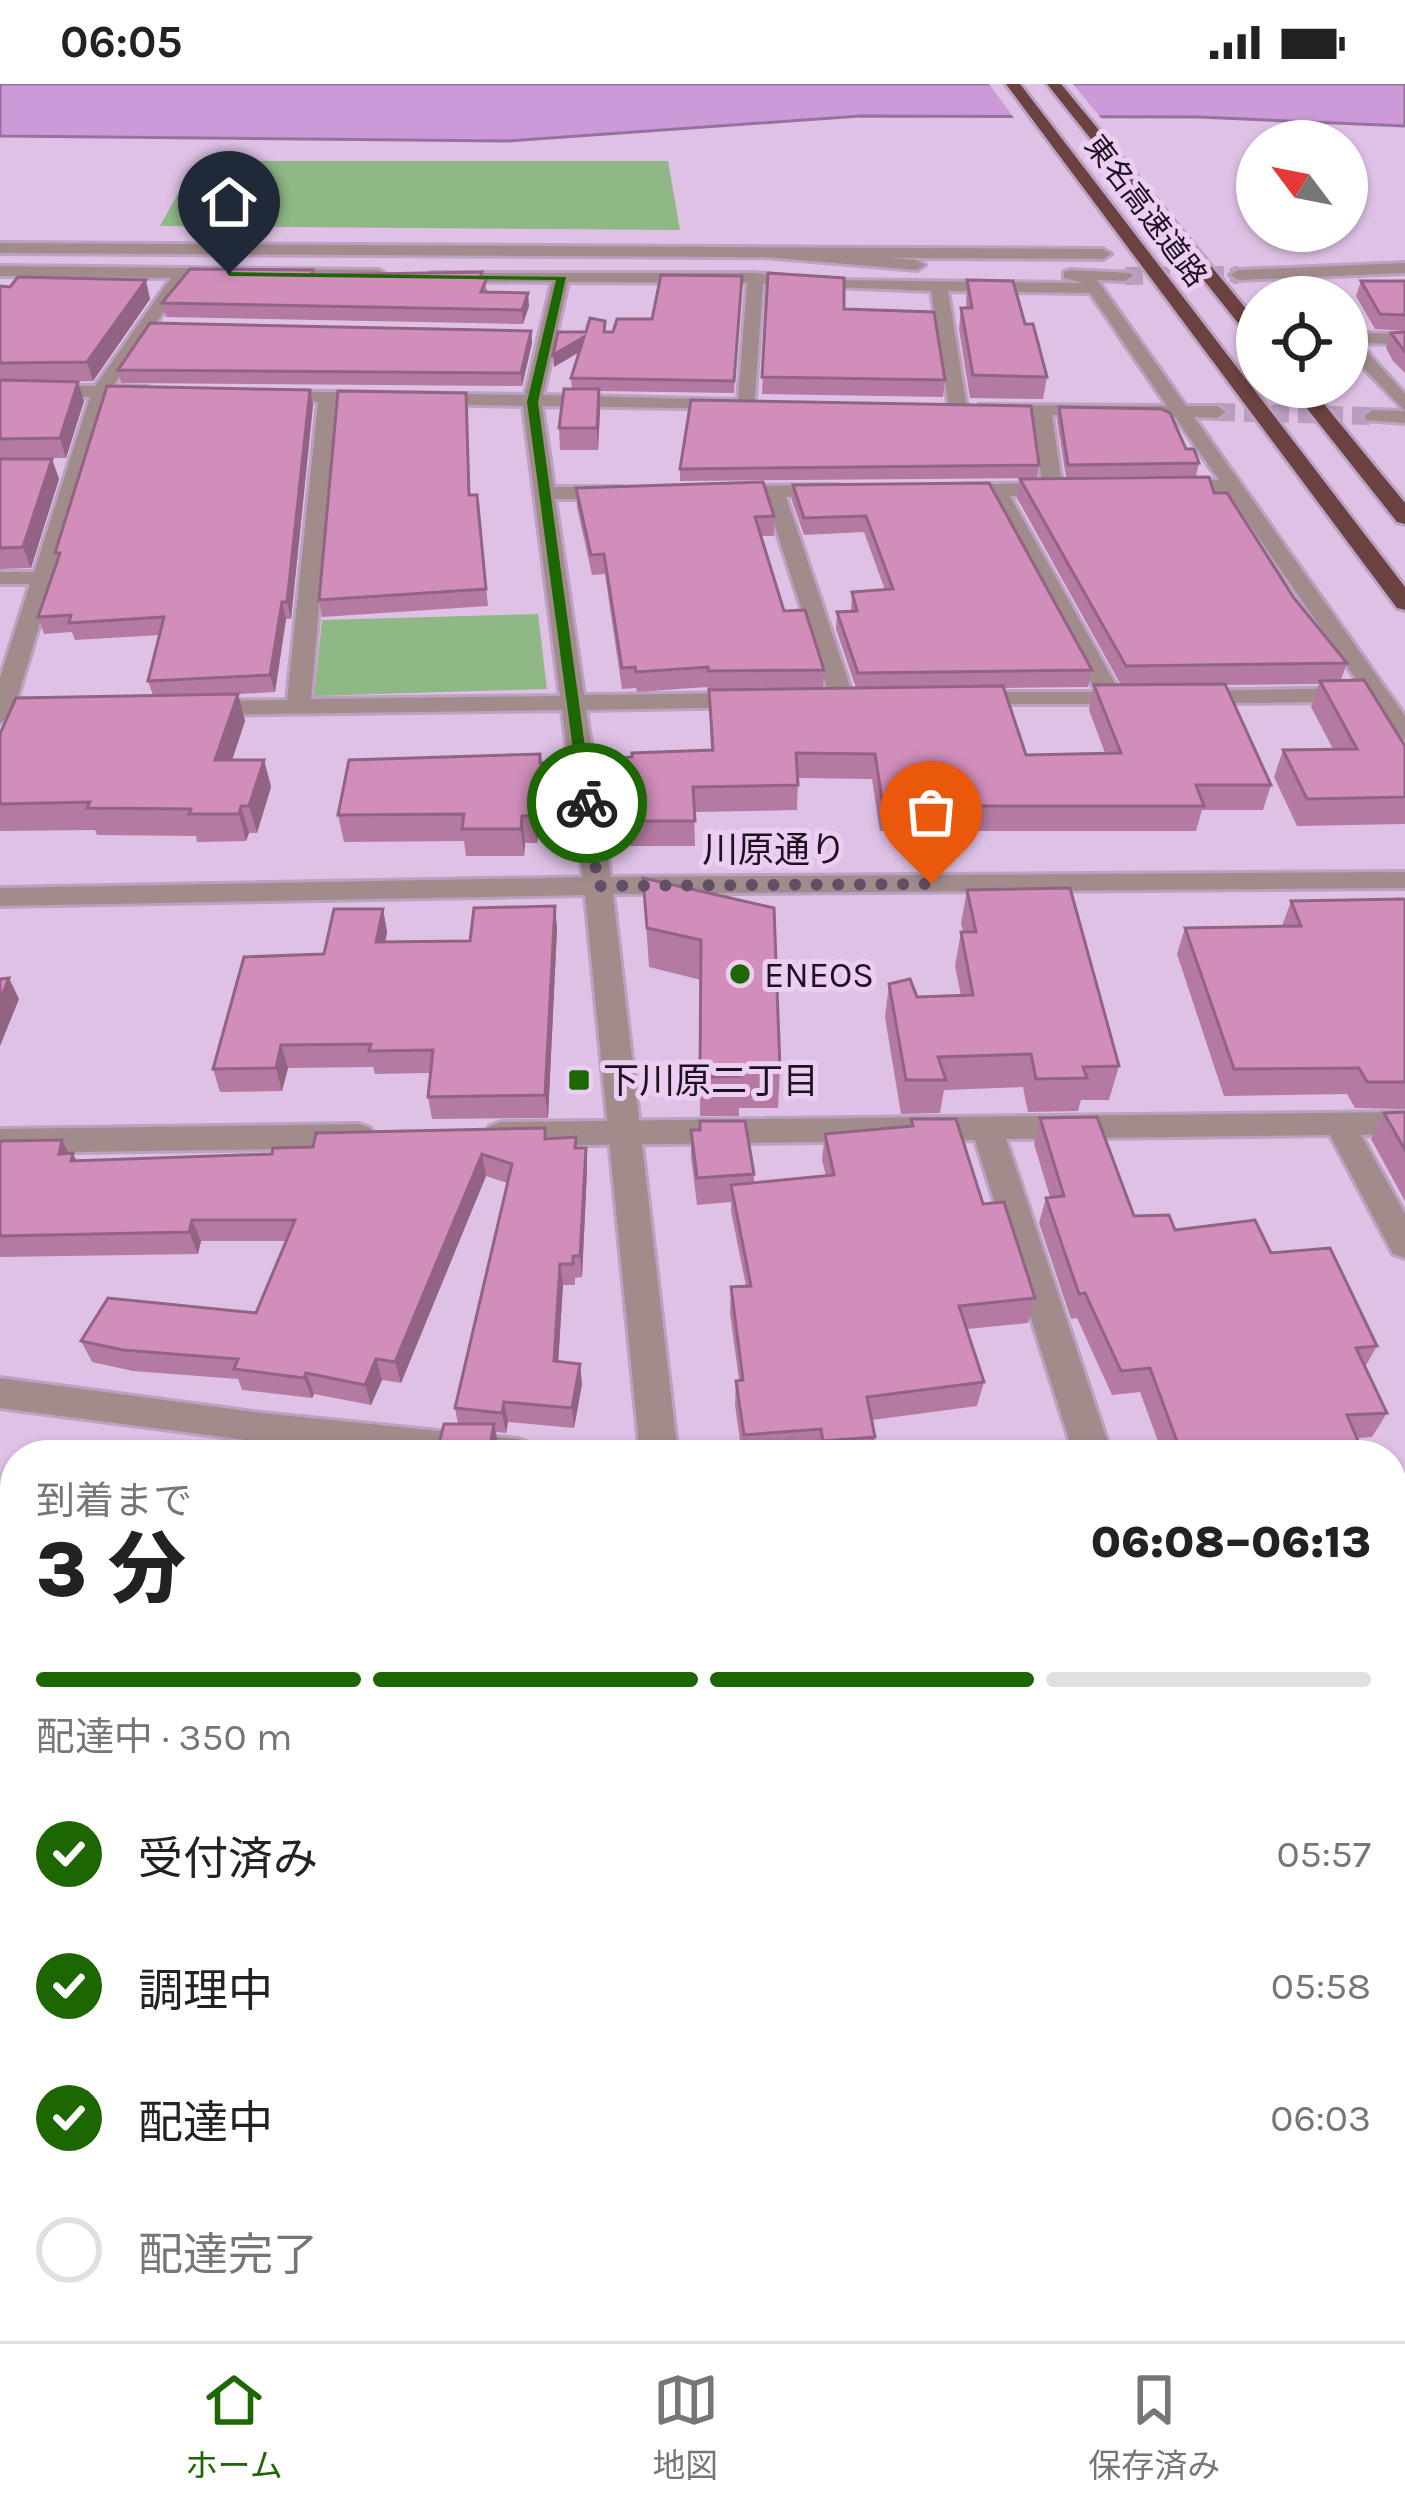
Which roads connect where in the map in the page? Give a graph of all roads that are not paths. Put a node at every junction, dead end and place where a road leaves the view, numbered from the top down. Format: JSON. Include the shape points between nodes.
{"nodes":[{"id":1,"x":1013,"y":84,"type":"edge"},
{"id":2,"x":1054,"y":84,"type":"edge"},
{"id":3,"x":0,"y":248,"type":"edge"},
{"id":4,"x":746,"y":251,"type":"junction"},
{"id":5,"x":1103,"y":254,"type":"tunnel mouth"},
{"id":6,"x":1405,"y":268,"type":"edge"},
{"id":7,"x":182,"y":273,"type":"junction"},
{"id":8,"x":4,"y":275,"type":"edge"},
{"id":9,"x":395,"y":275,"type":"edge"},
{"id":10,"x":419,"y":275,"type":"edge"},
{"id":11,"x":1238,"y":275,"type":"dead end"},
{"id":12,"x":1125,"y":276,"type":"tunnel mouth"},
{"id":13,"x":1254,"y":276,"type":"edge"},
{"id":14,"x":1311,"y":276,"type":"edge"},
{"id":15,"x":561,"y":277,"type":"junction"},
{"id":16,"x":755,"y":278,"type":"junction"},
{"id":17,"x":1090,"y":282,"type":"junction"},
{"id":18,"x":939,"y":287,"type":"junction"},
{"id":19,"x":1368,"y":287,"type":"edge"},
{"id":20,"x":1405,"y":287,"type":"edge"},
{"id":21,"x":1236,"y":308,"type":"edge"},
{"id":22,"x":147,"y":326,"type":"junction"},
{"id":23,"x":170,"y":326,"type":"edge"},
{"id":24,"x":1368,"y":339,"type":"edge"},
{"id":25,"x":1405,"y":340,"type":"edge"},
{"id":26,"x":1368,"y":363,"type":"edge"},
{"id":27,"x":0,"y":390,"type":"edge"},
{"id":28,"x":101,"y":391,"type":"junction"},
{"id":29,"x":169,"y":393,"type":"edge"},
{"id":30,"x":237,"y":394,"type":"edge"},
{"id":31,"x":328,"y":396,"type":"junction"},
{"id":32,"x":532,"y":402,"type":"junction"},
{"id":33,"x":747,"y":405,"type":"junction"},
{"id":34,"x":1405,"y":405,"type":"edge"},
{"id":35,"x":771,"y":406,"type":"edge"},
{"id":36,"x":934,"y":408,"type":"edge"},
{"id":37,"x":958,"y":408,"type":"junction"},
{"id":38,"x":1317,"y":408,"type":"edge"},
{"id":39,"x":1042,"y":410,"type":"junction"},
{"id":40,"x":1180,"y":412,"type":"junction"},
{"id":41,"x":1216,"y":412,"type":"tunnel mouth"},
{"id":42,"x":1373,"y":416,"type":"tunnel mouth"},
{"id":43,"x":1405,"y":417,"type":"edge"},
{"id":44,"x":1230,"y":486,"type":"junction"},
{"id":45,"x":1142,"y":488,"type":"edge"},
{"id":46,"x":997,"y":490,"type":"junction"},
{"id":47,"x":863,"y":491,"type":"edge"},
{"id":48,"x":930,"y":491,"type":"edge"},
{"id":49,"x":706,"y":492,"type":"edge"},
{"id":50,"x":774,"y":492,"type":"junction"},
{"id":51,"x":545,"y":493,"type":"junction"},
{"id":52,"x":637,"y":493,"type":"edge"},
{"id":53,"x":1405,"y":517,"type":"edge"},
{"id":54,"x":0,"y":578,"type":"edge"},
{"id":55,"x":43,"y":578,"type":"junction"},
{"id":56,"x":1405,"y":603,"type":"edge"},
{"id":57,"x":1378,"y":695,"type":"junction"},
{"id":58,"x":842,"y":699,"type":"edge"},
{"id":59,"x":932,"y":699,"type":"edge"},
{"id":60,"x":1112,"y":699,"type":"junction"},
{"id":61,"x":775,"y":700,"type":"edge"},
{"id":62,"x":574,"y":703,"type":"junction"},
{"id":63,"x":298,"y":706,"type":"junction"},
{"id":64,"x":184,"y":709,"type":"edge"},
{"id":65,"x":6,"y":713,"type":"edge"},
{"id":66,"x":1405,"y":734,"type":"edge"},
{"id":67,"x":1405,"y":880,"type":"edge"},
{"id":68,"x":598,"y":886,"type":"junction"},
{"id":69,"x":0,"y":897,"type":"edge"},
{"id":70,"x":1405,"y":1123,"type":"edge"},
{"id":71,"x":1340,"y":1125,"type":"junction"},
{"id":72,"x":986,"y":1126,"type":"junction"},
{"id":73,"x":623,"y":1133,"type":"junction"},
{"id":74,"x":479,"y":1135,"type":"edge"},
{"id":75,"x":383,"y":1136,"type":"edge"},
{"id":76,"x":0,"y":1141,"type":"edge"},
{"id":77,"x":1405,"y":1245,"type":"edge"},
{"id":78,"x":0,"y":1393,"type":"edge"},
{"id":79,"x":250,"y":1440,"type":"edge"},
{"id":80,"x":657,"y":1440,"type":"edge"},
{"id":81,"x":1088,"y":1440,"type":"edge"}],
"edges":[{"from":1,"to":56,"type":"highway","name":"東名高速道路"},
{"from":2,"to":21,"type":"highway","name":"東名高速道路"},
{"from":3,"to":4,"type":"street"},
{"from":4,"to":5,"type":"street"},
{"from":4,"to":17,"type":"street"},
{"from":6,"to":14,"type":"street"},
{"from":7,"to":8,"type":"street"},
{"from":7,"to":9,"type":"street"},
{"from":7,"to":22,"type":"street"},
{"from":10,"to":15,"type":"street"},
{"from":11,"to":13,"type":"street"},
{"from":12,"to":17,"type":"street"},
{"from":15,"to":16,"type":"street"},
{"from":15,"to":32,"type":"street","via":[[538,334]]},
{"from":16,"to":18,"type":"street"},
{"from":16,"to":33,"type":"street"},
{"from":17,"to":18,"type":"street"},
{"from":17,"to":40,"type":"street"},
{"from":18,"to":37,"type":"street"},
{"from":19,"to":20,"type":"street"},
{"from":22,"to":23,"type":"street"},
{"from":22,"to":28,"type":"street"},
{"from":24,"to":25,"type":"street"},
{"from":26,"to":34,"type":"street"},
{"from":27,"to":28,"type":"street"},
{"from":28,"to":29,"type":"street"},
{"from":28,"to":55,"type":"street","via":[[68,468]]},
{"from":30,"to":31,"type":"street"},
{"from":31,"to":32,"type":"street"},
{"from":31,"to":63,"type":"street"},
{"from":32,"to":33,"type":"street"},
{"from":32,"to":51,"type":"street"},
{"from":33,"to":35,"type":"street"},
{"from":36,"to":37,"type":"street"},
{"from":37,"to":39,"type":"street"},
{"from":38,"to":53,"type":"highway"},
{"from":39,"to":40,"type":"street"},
{"from":39,"to":46,"type":"street","via":[[1064,489]]},
{"from":40,"to":41,"type":"street"},
{"from":40,"to":44,"type":"street"},
{"from":42,"to":43,"type":"street"},
{"from":44,"to":45,"type":"street"},
{"from":44,"to":57,"type":"street"},
{"from":46,"to":48,"type":"street"},
{"from":46,"to":60,"type":"street"},
{"from":47,"to":50,"type":"street"},
{"from":49,"to":50,"type":"street"},
{"from":50,"to":58,"type":"street"},
{"from":51,"to":52,"type":"street"},
{"from":51,"to":62,"type":"street"},
{"from":54,"to":55,"type":"street"},
{"from":55,"to":65,"type":"street"},
{"from":57,"to":60,"type":"street"},
{"from":57,"to":66,"type":"street"},
{"from":59,"to":60,"type":"street"},
{"from":61,"to":62,"type":"street"},
{"from":62,"to":63,"type":"street"},
{"from":62,"to":68,"type":"street"},
{"from":63,"to":64,"type":"street"},
{"from":67,"to":68,"type":"street","name":"川原通り"},
{"from":68,"to":69,"type":"street","name":"川原通り"},
{"from":68,"to":73,"type":"street"},
{"from":70,"to":71,"type":"street"},
{"from":71,"to":72,"type":"street"},
{"from":71,"to":77,"type":"street"},
{"from":72,"to":73,"type":"street"},
{"from":72,"to":81,"type":"street"},
{"from":73,"to":74,"type":"street"},
{"from":73,"to":80,"type":"street"},
{"from":75,"to":76,"type":"street"},
{"from":78,"to":79,"type":"street"}]}
